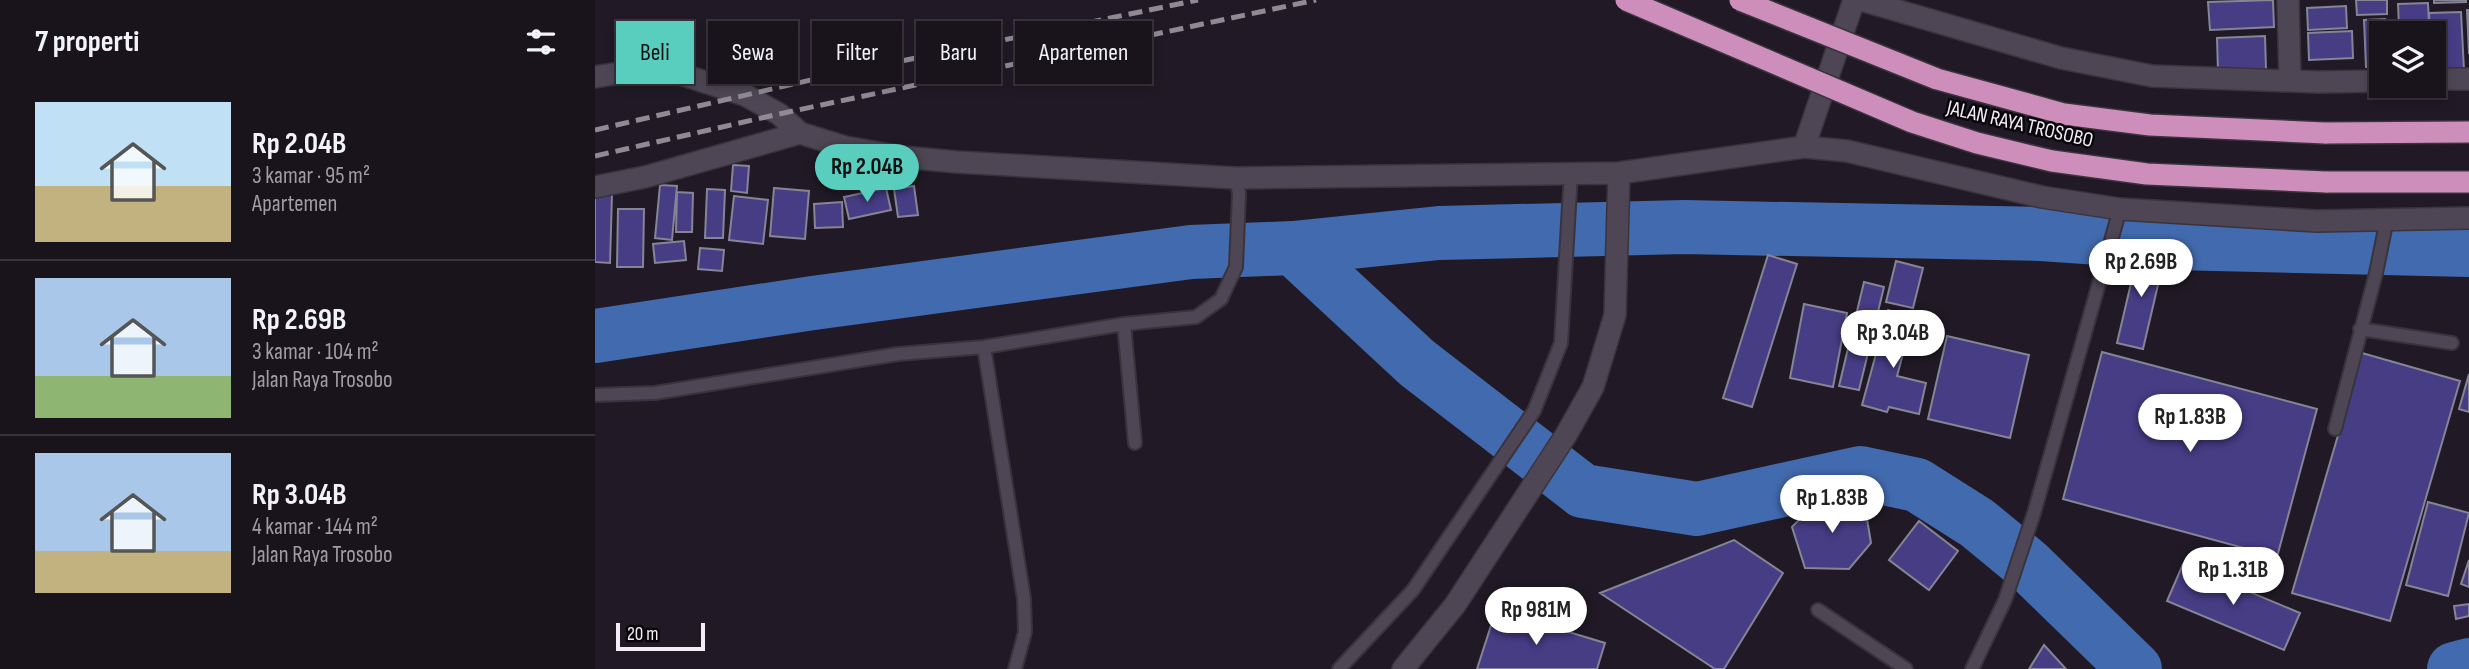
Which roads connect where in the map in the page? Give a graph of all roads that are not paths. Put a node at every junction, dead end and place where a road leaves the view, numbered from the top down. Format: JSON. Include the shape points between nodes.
{"nodes":[{"id":1,"x":1626,"y":0,"type":"edge"},
{"id":2,"x":1740,"y":0,"type":"edge"},
{"id":3,"x":1854,"y":0,"type":"edge"},
{"id":4,"x":1861,"y":0,"type":"edge"},
{"id":5,"x":2288,"y":0,"type":"edge"},
{"id":6,"x":595,"y":77,"type":"edge"},
{"id":7,"x":2446,"y":79,"type":"edge"},
{"id":8,"x":2469,"y":79,"type":"edge"},
{"id":9,"x":2290,"y":81,"type":"junction"},
{"id":10,"x":2369,"y":81,"type":"edge"},
{"id":11,"x":2469,"y":132,"type":"edge"},
{"id":12,"x":800,"y":133,"type":"junction"},
{"id":13,"x":1804,"y":147,"type":"junction"},
{"id":14,"x":1571,"y":172,"type":"junction"},
{"id":15,"x":1619,"y":173,"type":"junction"},
{"id":16,"x":2469,"y":182,"type":"edge"},
{"id":17,"x":1237,"y":186,"type":"junction"},
{"id":18,"x":595,"y":187,"type":"edge"},
{"id":19,"x":2120,"y":209,"type":"junction"},
{"id":20,"x":2469,"y":218,"type":"edge"},
{"id":21,"x":2387,"y":219,"type":"junction"},
{"id":22,"x":1124,"y":324,"type":"junction"},
{"id":23,"x":2360,"y":328,"type":"junction"},
{"id":24,"x":2452,"y":343,"type":"dead end"},
{"id":25,"x":984,"y":347,"type":"junction"},
{"id":26,"x":595,"y":395,"type":"edge"},
{"id":27,"x":2335,"y":429,"type":"dead end"},
{"id":28,"x":1135,"y":443,"type":"dead end"},
{"id":29,"x":1818,"y":610,"type":"dead end"},
{"id":30,"x":1014,"y":669,"type":"edge"},
{"id":31,"x":1339,"y":669,"type":"edge"},
{"id":32,"x":1403,"y":669,"type":"edge"},
{"id":33,"x":1906,"y":669,"type":"edge"},
{"id":34,"x":1972,"y":669,"type":"edge"}],
"edges":[{"from":1,"to":16,"type":"highway","name":"JALAN RAYA TROSOBO","bridge":true,"via":[[1912,122],[1977,144],[2052,161],[2147,174],[2326,182]]},
{"from":2,"to":11,"type":"highway","name":"JALAN RAYA TROSOBO","bridge":true,"via":[[1937,79],[2064,114],[2150,125],[2325,133]]},
{"from":3,"to":13,"type":"street"},
{"from":4,"to":9,"type":"street","via":[[2061,58],[2152,76]]},
{"from":5,"to":9,"type":"street"},
{"from":6,"to":12,"type":"street","via":[[632,71],[674,72],[703,79],[745,95],[779,114]]},
{"from":7,"to":8,"type":"street"},
{"from":9,"to":10,"type":"street"},
{"from":12,"to":17,"type":"street","via":[[903,157]]},
{"from":12,"to":18,"type":"street"},
{"from":13,"to":15,"type":"street"},
{"from":13,"to":19,"type":"street","via":[[1847,151],[2042,197]]},
{"from":14,"to":15,"type":"street"},
{"from":14,"to":17,"type":"street"},
{"from":14,"to":31,"type":"lane","via":[[1561,343],[1534,411],[1413,590]]},
{"from":15,"to":32,"type":"street","via":[[1615,315],[1593,387],[1455,605]]},
{"from":17,"to":22,"type":"lane","via":[[1236,267],[1221,299],[1196,317]]},
{"from":19,"to":21,"type":"street","via":[[2317,221]]},
{"from":19,"to":34,"type":"lane","via":[[2033,513],[2005,600]]},
{"from":20,"to":21,"type":"street"},
{"from":21,"to":23,"type":"lane"},
{"from":22,"to":25,"type":"lane"},
{"from":22,"to":28,"type":"lane"},
{"from":23,"to":24,"type":"lane"},
{"from":23,"to":27,"type":"lane"},
{"from":25,"to":26,"type":"lane","via":[[898,354],[655,393]]},
{"from":25,"to":30,"type":"lane","via":[[1024,599],[1025,632]]},
{"from":29,"to":33,"type":"lane"}]}
